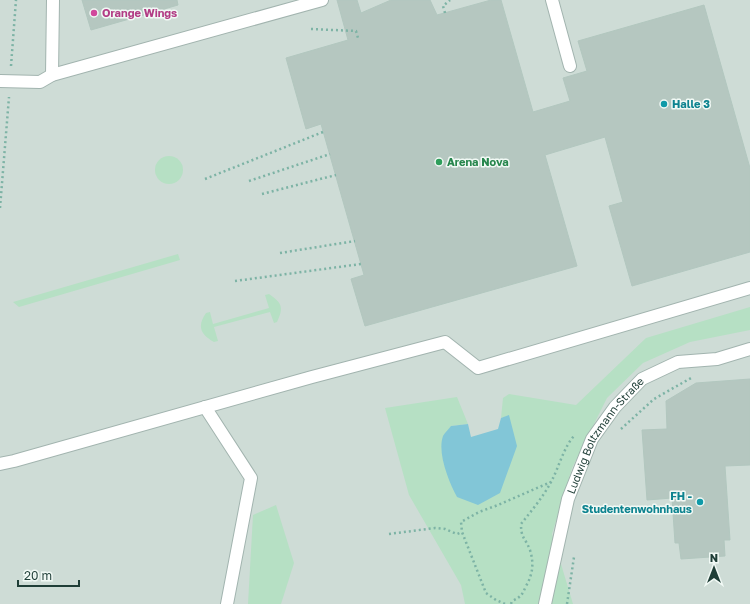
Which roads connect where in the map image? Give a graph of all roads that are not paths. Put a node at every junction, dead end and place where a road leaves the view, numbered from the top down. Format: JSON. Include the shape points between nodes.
{"nodes":[{"id":1,"x":54,"y":0,"type":"edge"},
{"id":2,"x":322,"y":0,"type":"edge"},
{"id":3,"x":552,"y":0,"type":"edge"},
{"id":4,"x":570,"y":66,"type":"dead end"},
{"id":5,"x":52,"y":74,"type":"junction"},
{"id":6,"x":5,"y":81,"type":"edge"},
{"id":7,"x":750,"y":288,"type":"edge"},
{"id":8,"x":750,"y":349,"type":"edge"},
{"id":9,"x":206,"y":407,"type":"junction"},
{"id":10,"x":0,"y":464,"type":"edge"},
{"id":11,"x":227,"y":604,"type":"edge"},
{"id":12,"x":545,"y":604,"type":"edge"}],
"edges":[{"from":1,"to":5,"type":"street"},
{"from":2,"to":5,"type":"street"},
{"from":3,"to":4,"type":"street"},
{"from":5,"to":6,"type":"street","via":[[40,82]]},
{"from":7,"to":9,"type":"street","via":[[478,368],[444,342]]},
{"from":8,"to":12,"type":"street","name":"Ludwig Boltzmann-Straße","via":[[717,359],[678,362],[642,379],[615,407],[592,439],[568,499]]},
{"from":9,"to":10,"type":"street"},
{"from":9,"to":11,"type":"street","via":[[251,478]]}]}
